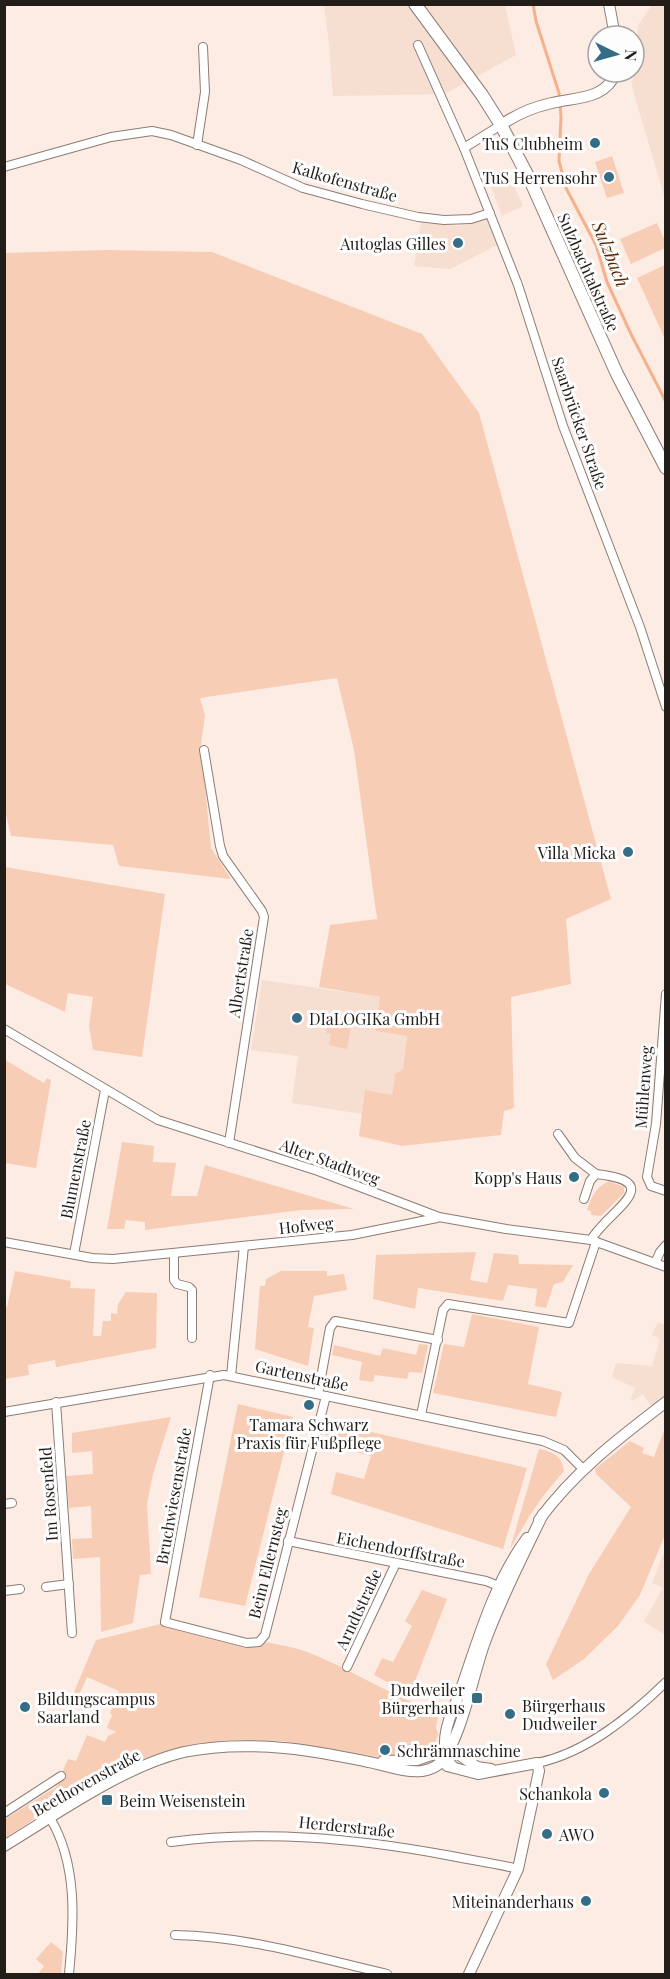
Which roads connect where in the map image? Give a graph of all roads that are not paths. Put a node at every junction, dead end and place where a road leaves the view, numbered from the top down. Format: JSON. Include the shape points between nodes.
{"nodes":[{"id":1,"x":415,"y":4,"type":"edge"},
{"id":2,"x":609,"y":4,"type":"edge"},
{"id":3,"x":613,"y":24,"type":"edge"},
{"id":4,"x":418,"y":45,"type":"dead end"},
{"id":5,"x":203,"y":47,"type":"dead end"},
{"id":6,"x":607,"y":84,"type":"edge"},
{"id":7,"x":501,"y":125,"type":"junction"},
{"id":8,"x":197,"y":146,"type":"junction"},
{"id":9,"x":464,"y":148,"type":"junction"},
{"id":10,"x":4,"y":167,"type":"edge"},
{"id":11,"x":490,"y":213,"type":"junction"},
{"id":12,"x":666,"y":468,"type":"edge"},
{"id":13,"x":666,"y":707,"type":"edge"},
{"id":14,"x":204,"y":750,"type":"dead end"},
{"id":15,"x":666,"y":994,"type":"edge"},
{"id":16,"x":4,"y":1029,"type":"edge"},
{"id":17,"x":105,"y":1090,"type":"junction"},
{"id":18,"x":558,"y":1134,"type":"dead end"},
{"id":19,"x":229,"y":1143,"type":"junction"},
{"id":20,"x":596,"y":1174,"type":"junction"},
{"id":21,"x":666,"y":1191,"type":"edge"},
{"id":22,"x":584,"y":1199,"type":"dead end"},
{"id":23,"x":439,"y":1217,"type":"junction"},
{"id":24,"x":593,"y":1241,"type":"junction"},
{"id":25,"x":4,"y":1242,"type":"edge"},
{"id":26,"x":666,"y":1245,"type":"edge"},
{"id":27,"x":244,"y":1246,"type":"junction"},
{"id":28,"x":174,"y":1253,"type":"junction"},
{"id":29,"x":74,"y":1254,"type":"junction"},
{"id":30,"x":655,"y":1263,"type":"junction"},
{"id":31,"x":666,"y":1267,"type":"edge"},
{"id":32,"x":192,"y":1338,"type":"dead end"},
{"id":33,"x":438,"y":1340,"type":"junction"},
{"id":34,"x":210,"y":1376,"type":"junction"},
{"id":35,"x":231,"y":1376,"type":"junction"},
{"id":36,"x":322,"y":1395,"type":"junction"},
{"id":37,"x":56,"y":1402,"type":"junction"},
{"id":38,"x":666,"y":1402,"type":"edge"},
{"id":39,"x":4,"y":1412,"type":"edge"},
{"id":40,"x":421,"y":1415,"type":"junction"},
{"id":41,"x":583,"y":1469,"type":"junction"},
{"id":42,"x":288,"y":1541,"type":"junction"},
{"id":43,"x":396,"y":1563,"type":"junction"},
{"id":44,"x":69,"y":1584,"type":"junction"},
{"id":45,"x":46,"y":1587,"type":"dead end"},
{"id":46,"x":503,"y":1587,"type":"junction"},
{"id":47,"x":20,"y":1589,"type":"dead end"},
{"id":48,"x":4,"y":1591,"type":"edge"},
{"id":49,"x":165,"y":1622,"type":"joint"},
{"id":50,"x":72,"y":1633,"type":"dead end"},
{"id":51,"x":347,"y":1667,"type":"dead end"},
{"id":52,"x":666,"y":1682,"type":"edge"},
{"id":53,"x":452,"y":1733,"type":"junction"},
{"id":54,"x":432,"y":1754,"type":"junction"},
{"id":55,"x":446,"y":1754,"type":"junction"},
{"id":56,"x":458,"y":1754,"type":"junction"},
{"id":57,"x":365,"y":1761,"type":"junction"},
{"id":58,"x":537,"y":1763,"type":"junction"},
{"id":59,"x":435,"y":1767,"type":"junction"},
{"id":60,"x":453,"y":1767,"type":"junction"},
{"id":61,"x":509,"y":1769,"type":"junction"},
{"id":62,"x":61,"y":1776,"type":"dead end"},
{"id":63,"x":4,"y":1813,"type":"edge"},
{"id":64,"x":50,"y":1818,"type":"junction"},
{"id":65,"x":171,"y":1842,"type":"dead end"},
{"id":66,"x":4,"y":1846,"type":"edge"},
{"id":67,"x":518,"y":1869,"type":"junction"},
{"id":68,"x":175,"y":1935,"type":"dead end"},
{"id":69,"x":69,"y":1974,"type":"edge"},
{"id":70,"x":387,"y":1974,"type":"edge"},
{"id":71,"x":469,"y":1974,"type":"edge"}],
"edges":[{"from":1,"to":7,"type":"main road","name":"Sulzbachtalstraße"},
{"from":2,"to":3,"type":"street"},
{"from":4,"to":9,"type":"street","name":"Saarbrücker Straße"},
{"from":5,"to":8,"type":"street","via":[[206,92]]},
{"from":6,"to":7,"type":"street","via":[[593,96],[523,112]]},
{"from":7,"to":9,"type":"street"},
{"from":7,"to":12,"type":"main road","name":"Sulzbachtalstraße","via":[[531,182],[617,374]]},
{"from":8,"to":10,"type":"street","name":"Kalkofenstraße","via":[[171,135],[128,134]]},
{"from":8,"to":11,"type":"street","name":"Kalkofenstraße","via":[[241,160],[303,188],[418,217],[457,221]]},
{"from":9,"to":11,"type":"street","name":"Saarbrücker Straße"},
{"from":11,"to":13,"type":"street","name":"Saarbrücker Straße","via":[[531,322],[562,426],[643,636]]},
{"from":14,"to":19,"type":"street","name":"Albertstraße","via":[[220,846],[264,917]]},
{"from":15,"to":21,"type":"street","name":"Mühlenweg","via":[[648,1181]]},
{"from":16,"to":17,"type":"street","name":"Alter Stadtweg"},
{"from":17,"to":19,"type":"street","name":"Alter Stadtweg","via":[[159,1120]]},
{"from":17,"to":29,"type":"street","name":"Blumenstraße"},
{"from":18,"to":20,"type":"street","via":[[575,1158]]},
{"from":19,"to":23,"type":"street","name":"Alter Stadtweg","via":[[318,1171]]},
{"from":20,"to":22,"type":"street"},
{"from":20,"to":24,"type":"street","via":[[630,1183],[632,1194],[596,1231]]},
{"from":23,"to":24,"type":"street","name":"Alter Stadtweg"},
{"from":23,"to":27,"type":"street","name":"Hofweg","via":[[352,1235]]},
{"from":24,"to":30,"type":"street","name":"Alter Stadtweg"},
{"from":24,"to":33,"type":"street","via":[[569,1323],[448,1304],[443,1310]]},
{"from":25,"to":29,"type":"street","name":"Hofweg"},
{"from":26,"to":30,"type":"street"},
{"from":27,"to":28,"type":"street","name":"Hofweg"},
{"from":27,"to":35,"type":"street"},
{"from":28,"to":29,"type":"street","name":"Hofweg","via":[[113,1259]]},
{"from":28,"to":32,"type":"street","via":[[174,1280],[192,1290]]},
{"from":30,"to":31,"type":"street","name":"Alter Stadtweg"},
{"from":33,"to":36,"type":"street","name":"Beim Ellernsteg","via":[[335,1321],[330,1328]]},
{"from":33,"to":40,"type":"street"},
{"from":34,"to":35,"type":"street","name":"Gartenstraße"},
{"from":34,"to":37,"type":"street","name":"Gartenstraße"},
{"from":34,"to":49,"type":"street","name":"Bruchwiesenstraße"},
{"from":35,"to":36,"type":"street","name":"Gartenstraße"},
{"from":36,"to":40,"type":"street","name":"Gartenstraße"},
{"from":36,"to":42,"type":"street","name":"Beim Ellernsteg"},
{"from":37,"to":39,"type":"street","name":"Gartenstraße"},
{"from":37,"to":44,"type":"street","name":"Im Rosenfeld"},
{"from":38,"to":41,"type":"street"},
{"from":40,"to":41,"type":"street","name":"Gartenstraße","via":[[549,1443],[564,1450]]},
{"from":41,"to":46,"type":"street","via":[[559,1494],[517,1551]]},
{"from":42,"to":43,"type":"street","name":"Eichendorffstraße"},
{"from":42,"to":49,"type":"street","name":"Beim Ellernsteg","via":[[265,1635],[259,1642],[247,1643]]},
{"from":43,"to":46,"type":"street","name":"Eichendorffstraße"},
{"from":43,"to":51,"type":"street","name":"Arndtstraße"},
{"from":44,"to":45,"type":"street"},
{"from":44,"to":50,"type":"street","name":"Im Rosenfeld"},
{"from":46,"to":53,"type":"street"},
{"from":47,"to":48,"type":"street"},
{"from":52,"to":58,"type":"street","name":"Beethovenstraße","via":[[601,1734],[549,1761]]},
{"from":53,"to":54,"type":"street"},
{"from":53,"to":55,"type":"street"},
{"from":53,"to":56,"type":"street"},
{"from":54,"to":55,"type":"street","name":"Beethovenstraße"},
{"from":54,"to":57,"type":"street","name":"Beethovenstraße","via":[[417,1760]]},
{"from":55,"to":56,"type":"street","name":"Beethovenstraße"},
{"from":55,"to":59,"type":"street"},
{"from":55,"to":60,"type":"street"},
{"from":56,"to":61,"type":"street","name":"Beethovenstraße","via":[[477,1767]]},
{"from":57,"to":59,"type":"street","name":"Beethovenstraße","via":[[410,1770]]},
{"from":57,"to":64,"type":"street","name":"Beethovenstraße","via":[[281,1748],[200,1749],[138,1768]]},
{"from":58,"to":61,"type":"street","name":"Beethovenstraße"},
{"from":58,"to":67,"type":"street","via":[[539,1778]]},
{"from":59,"to":60,"type":"street","name":"Beethovenstraße"},
{"from":60,"to":61,"type":"street","name":"Beethovenstraße","via":[[478,1774]]},
{"from":62,"to":63,"type":"street","name":"Beethovenstraße"},
{"from":64,"to":66,"type":"street","name":"Beethovenstraße"},
{"from":64,"to":69,"type":"street","via":[[61,1841],[71,1886]]},
{"from":65,"to":67,"type":"street","name":"Herderstraße","via":[[260,1835],[336,1838]]},
{"from":67,"to":71,"type":"street"},
{"from":68,"to":70,"type":"street","via":[[252,1942]]}]}
